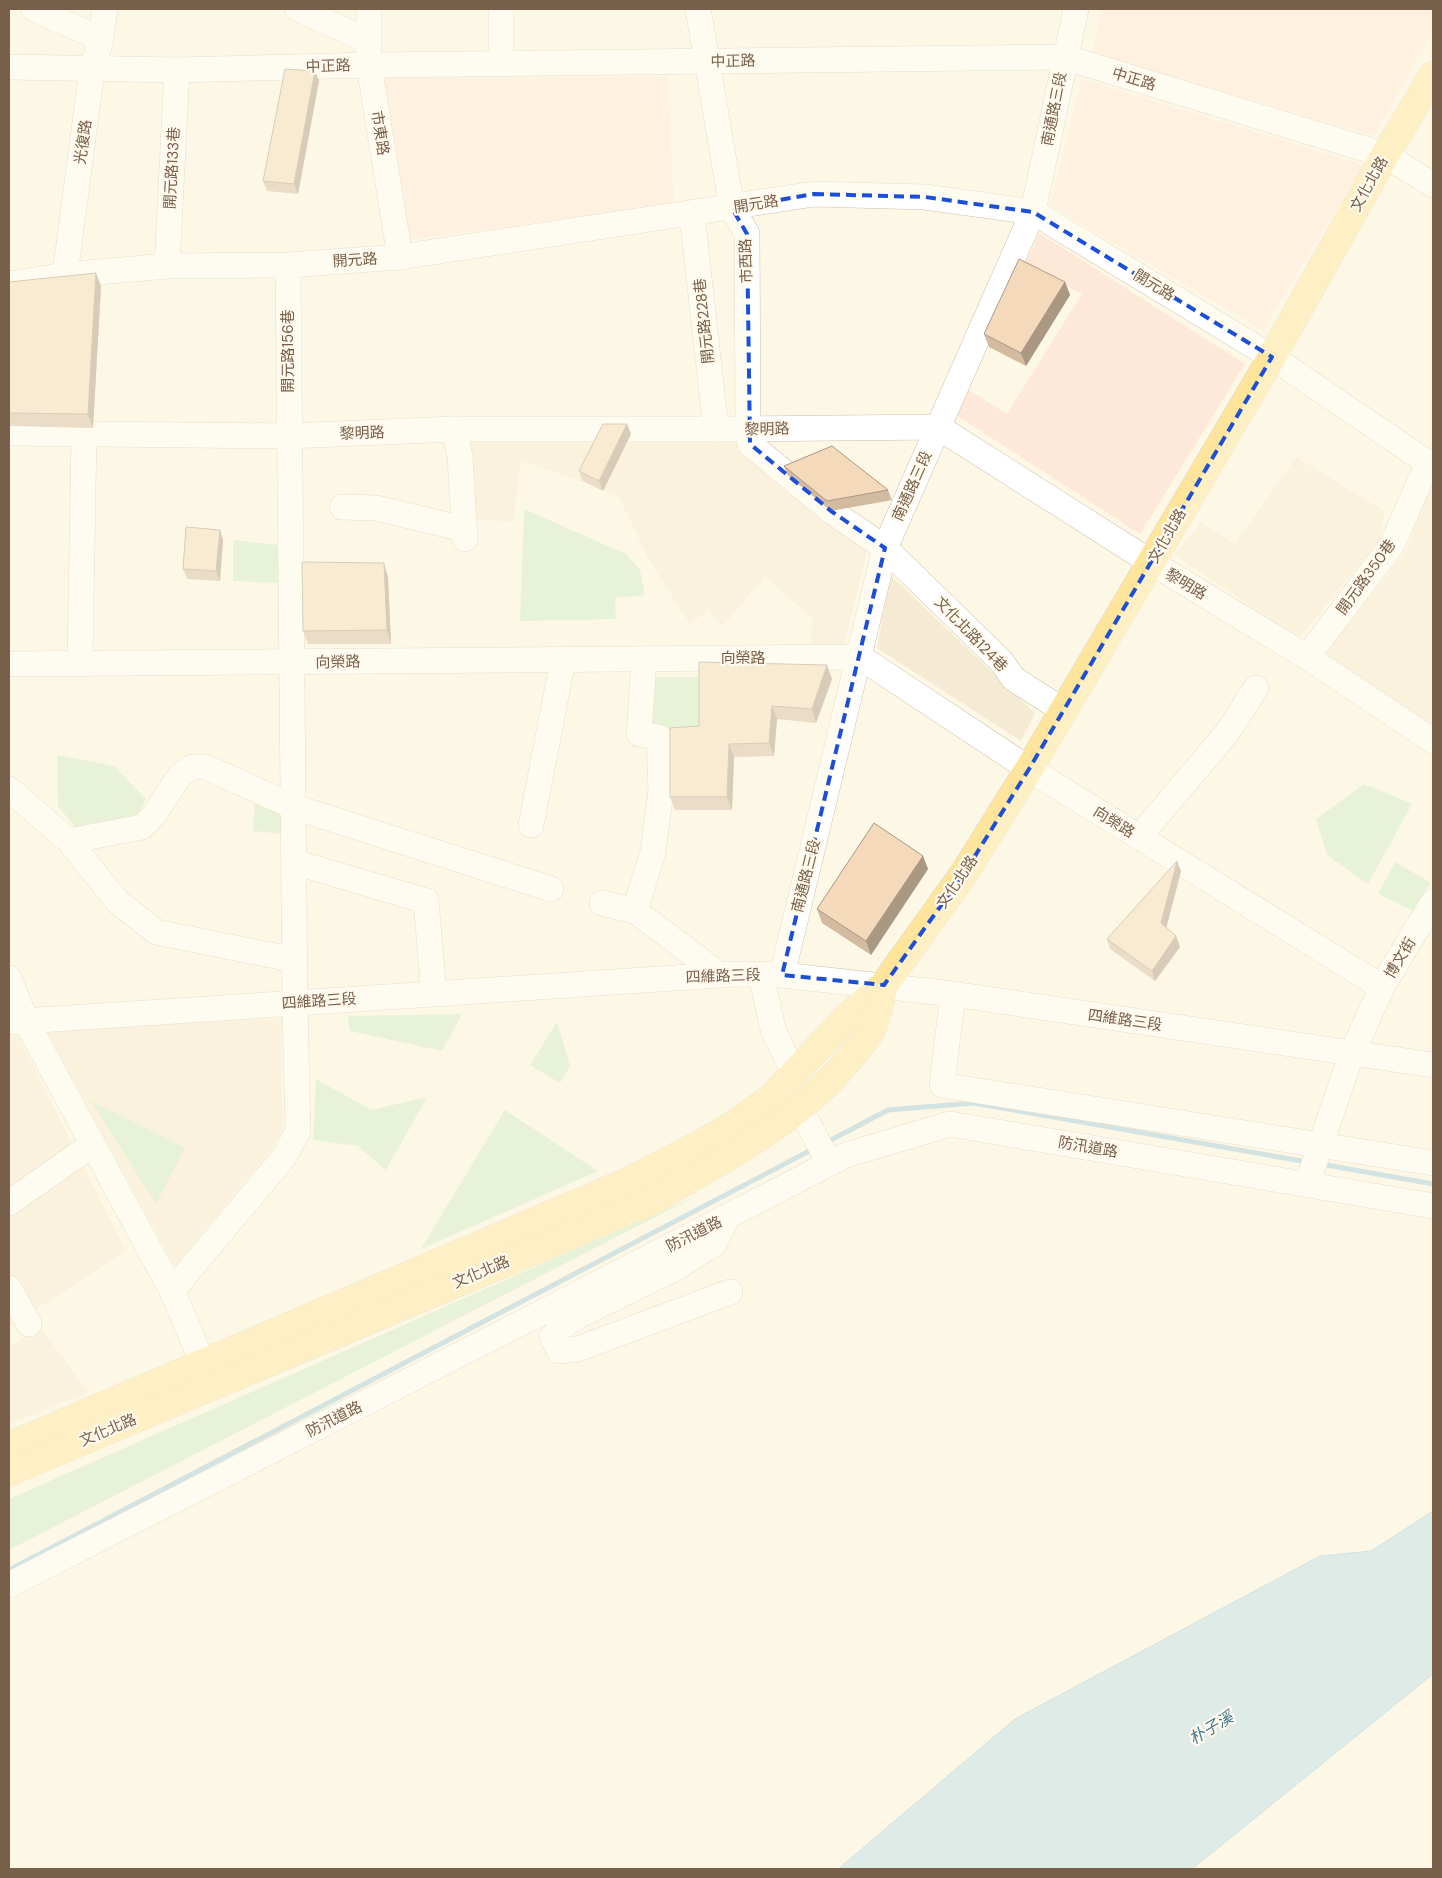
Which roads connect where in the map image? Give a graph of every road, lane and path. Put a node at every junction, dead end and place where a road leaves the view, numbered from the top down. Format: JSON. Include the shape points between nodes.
{"nodes":[{"id":1,"x":34,"y":9,"type":"edge"},
{"id":2,"x":105,"y":9,"type":"edge"},
{"id":3,"x":298,"y":9,"type":"edge"},
{"id":4,"x":369,"y":9,"type":"edge"},
{"id":5,"x":501,"y":9,"type":"edge"},
{"id":6,"x":698,"y":9,"type":"edge"},
{"id":7,"x":1076,"y":9,"type":"edge"},
{"id":8,"x":101,"y":38,"type":"junction"},
{"id":9,"x":369,"y":53,"type":"junction"},
{"id":10,"x":1064,"y":58,"type":"junction"},
{"id":11,"x":708,"y":61,"type":"junction"},
{"id":12,"x":501,"y":64,"type":"junction"},
{"id":13,"x":9,"y":67,"type":"edge"},
{"id":14,"x":92,"y":70,"type":"junction"},
{"id":15,"x":177,"y":70,"type":"junction"},
{"id":16,"x":1433,"y":75,"type":"edge"},
{"id":17,"x":1385,"y":154,"type":"junction"},
{"id":18,"x":1433,"y":185,"type":"edge"},
{"id":19,"x":732,"y":208,"type":"junction"},
{"id":20,"x":1033,"y":212,"type":"junction"},
{"id":21,"x":692,"y":214,"type":"junction"},
{"id":22,"x":400,"y":257,"type":"junction"},
{"id":23,"x":288,"y":265,"type":"junction"},
{"id":24,"x":167,"y":266,"type":"junction"},
{"id":25,"x":65,"y":276,"type":"junction"},
{"id":26,"x":9,"y":284,"type":"edge"},
{"id":27,"x":1272,"y":357,"type":"junction"},
{"id":28,"x":938,"y":427,"type":"junction"},
{"id":29,"x":454,"y":429,"type":"junction"},
{"id":30,"x":716,"y":429,"type":"junction"},
{"id":31,"x":748,"y":429,"type":"junction"},
{"id":32,"x":9,"y":433,"type":"edge"},
{"id":33,"x":84,"y":433,"type":"junction"},
{"id":34,"x":289,"y":436,"type":"junction"},
{"id":35,"x":1431,"y":464,"type":"edge"},
{"id":36,"x":342,"y":507,"type":"dead end"},
{"id":37,"x":885,"y":548,"type":"junction"},
{"id":38,"x":1152,"y":563,"type":"junction"},
{"id":39,"x":860,"y":657,"type":"junction"},
{"id":40,"x":1307,"y":657,"type":"junction"},
{"id":41,"x":644,"y":659,"type":"junction"},
{"id":42,"x":563,"y":660,"type":"junction"},
{"id":43,"x":292,"y":662,"type":"junction"},
{"id":44,"x":9,"y":664,"type":"edge"},
{"id":45,"x":80,"y":664,"type":"junction"},
{"id":46,"x":1256,"y":688,"type":"dead end"},
{"id":47,"x":1064,"y":711,"type":"junction"},
{"id":48,"x":1433,"y":741,"type":"edge"},
{"id":49,"x":1029,"y":770,"type":"junction"},
{"id":50,"x":9,"y":789,"type":"edge"},
{"id":51,"x":294,"y":807,"type":"junction"},
{"id":52,"x":531,"y":824,"type":"dead end"},
{"id":53,"x":1140,"y":837,"type":"junction"},
{"id":54,"x":69,"y":842,"type":"junction"},
{"id":55,"x":294,"y":862,"type":"junction"},
{"id":56,"x":551,"y":889,"type":"dead end"},
{"id":57,"x":602,"y":902,"type":"dead end"},
{"id":58,"x":1433,"y":902,"type":"edge"},
{"id":59,"x":635,"y":911,"type":"junction"},
{"id":60,"x":295,"y":960,"type":"junction"},
{"id":61,"x":720,"y":975,"type":"junction"},
{"id":62,"x":772,"y":975,"type":"junction"},
{"id":63,"x":9,"y":978,"type":"edge"},
{"id":64,"x":884,"y":985,"type":"junction"},
{"id":65,"x":1382,"y":987,"type":"junction"},
{"id":66,"x":434,"y":994,"type":"junction"},
{"id":67,"x":953,"y":994,"type":"junction"},
{"id":68,"x":295,"y":1003,"type":"junction"},
{"id":69,"x":18,"y":1021,"type":"edge"},
{"id":70,"x":1352,"y":1053,"type":"junction"},
{"id":71,"x":1433,"y":1065,"type":"edge"},
{"id":72,"x":794,"y":1074,"type":"junction"},
{"id":73,"x":800,"y":1108,"type":"junction"},
{"id":74,"x":93,"y":1144,"type":"junction"},
{"id":75,"x":1321,"y":1144,"type":"junction"},
{"id":76,"x":829,"y":1163,"type":"junction"},
{"id":77,"x":1433,"y":1163,"type":"edge"},
{"id":78,"x":1307,"y":1184,"type":"junction"},
{"id":79,"x":9,"y":1203,"type":"edge"},
{"id":80,"x":1433,"y":1206,"type":"edge"},
{"id":81,"x":728,"y":1216,"type":"junction"},
{"id":82,"x":9,"y":1288,"type":"edge"},
{"id":83,"x":172,"y":1291,"type":"junction"},
{"id":84,"x":730,"y":1292,"type":"dead end"},
{"id":85,"x":28,"y":1324,"type":"dead end"},
{"id":86,"x":208,"y":1374,"type":"junction"},
{"id":87,"x":9,"y":1446,"type":"edge"},
{"id":88,"x":9,"y":1472,"type":"edge"},
{"id":89,"x":9,"y":1585,"type":"edge"}],
"edges":[{"from":1,"to":8,"type":"street"},
{"from":2,"to":8,"type":"street","name":"光復路"},
{"from":3,"to":9,"type":"street"},
{"from":4,"to":9,"type":"street","name":"市東路"},
{"from":5,"to":12,"type":"street"},
{"from":6,"to":11,"type":"street","name":"市西路"},
{"from":7,"to":10,"type":"street","name":"南通路三段"},
{"from":8,"to":14,"type":"street","name":"光復路"},
{"from":9,"to":12,"type":"street","name":"中正路"},
{"from":9,"to":15,"type":"street","name":"中正路"},
{"from":9,"to":22,"type":"street","name":"市東路"},
{"from":10,"to":11,"type":"street","name":"中正路"},
{"from":10,"to":17,"type":"street","name":"中正路"},
{"from":10,"to":20,"type":"street","name":"南通路三段"},
{"from":11,"to":12,"type":"street","name":"中正路"},
{"from":11,"to":19,"type":"street","name":"市西路"},
{"from":13,"to":14,"type":"street","name":"中正路"},
{"from":14,"to":15,"type":"street","name":"中正路"},
{"from":14,"to":25,"type":"street","name":"光復路"},
{"from":15,"to":24,"type":"street","name":"開元路133巷"},
{"from":16,"to":17,"type":"main road","name":"文化北路"},
{"from":17,"to":18,"type":"street","name":"中正路"},
{"from":17,"to":27,"type":"main road","name":"文化北路"},
{"from":19,"to":20,"type":"street","name":"開元路","via":[[814,194],[924,197]]},
{"from":19,"to":21,"type":"street","name":"開元路"},
{"from":19,"to":31,"type":"street","name":"市西路","via":[[746,234]]},
{"from":20,"to":27,"type":"street","name":"開元路"},
{"from":20,"to":28,"type":"street","name":"南通路三段"},
{"from":21,"to":22,"type":"street","name":"開元路"},
{"from":21,"to":30,"type":"street","name":"開元路228巷"},
{"from":22,"to":23,"type":"street","name":"開元路"},
{"from":23,"to":24,"type":"street","name":"開元路"},
{"from":23,"to":34,"type":"street","name":"開元路156巷"},
{"from":24,"to":25,"type":"street","name":"開元路"},
{"from":25,"to":26,"type":"street","name":"開元路"},
{"from":27,"to":35,"type":"street","name":"開元路"},
{"from":27,"to":38,"type":"main road","name":"文化北路"},
{"from":28,"to":31,"type":"street","name":"黎明路"},
{"from":28,"to":37,"type":"street","name":"南通路三段"},
{"from":28,"to":38,"type":"street","name":"黎明路"},
{"from":29,"to":30,"type":"street","name":"黎明路"},
{"from":29,"to":34,"type":"street","name":"黎明路"},
{"from":29,"to":36,"type":"street","via":[[460,457],[465,534],[376,508]]},
{"from":30,"to":31,"type":"street","name":"黎明路"},
{"from":31,"to":37,"type":"street","name":"文化北路124巷","via":[[750,444],[831,511]]},
{"from":32,"to":33,"type":"street","name":"黎明路"},
{"from":33,"to":34,"type":"street","name":"黎明路"},
{"from":33,"to":45,"type":"street"},
{"from":34,"to":43,"type":"street","name":"開元路156巷"},
{"from":35,"to":40,"type":"street","name":"開元路350巷","via":[[1392,545]]},
{"from":37,"to":39,"type":"street","name":"南通路三段"},
{"from":37,"to":47,"type":"street","name":"文化北路124巷","via":[[1001,660],[1014,679]]},
{"from":38,"to":40,"type":"street","name":"黎明路"},
{"from":38,"to":47,"type":"main road","name":"文化北路"},
{"from":39,"to":41,"type":"street","name":"向榮路"},
{"from":39,"to":49,"type":"street","name":"向榮路"},
{"from":39,"to":62,"type":"street","name":"南通路三段"},
{"from":40,"to":48,"type":"street","name":"黎明路"},
{"from":41,"to":42,"type":"street","name":"向榮路"},
{"from":41,"to":59,"type":"street","via":[[639,734],[659,737],[661,790],[653,852]]},
{"from":42,"to":43,"type":"street","name":"向榮路"},
{"from":42,"to":52,"type":"street"},
{"from":43,"to":45,"type":"street","name":"向榮路"},
{"from":43,"to":51,"type":"street","name":"開元路156巷"},
{"from":44,"to":45,"type":"street","name":"向榮路"},
{"from":46,"to":53,"type":"street","via":[[1227,734]]},
{"from":47,"to":49,"type":"main road","name":"文化北路"},
{"from":49,"to":53,"type":"street","name":"向榮路"},
{"from":49,"to":64,"type":"main road","name":"文化北路","via":[[964,872]]},
{"from":50,"to":54,"type":"street"},
{"from":51,"to":54,"type":"street","via":[[206,767],[192,767],[180,775],[142,828]]},
{"from":51,"to":55,"type":"street","name":"開元路156巷"},
{"from":51,"to":56,"type":"street"},
{"from":53,"to":65,"type":"street","name":"向榮路"},
{"from":54,"to":60,"type":"street","via":[[117,902],[156,932]]},
{"from":55,"to":60,"type":"street","name":"開元路156巷"},
{"from":55,"to":66,"type":"street","via":[[426,901]]},
{"from":57,"to":59,"type":"street"},
{"from":58,"to":65,"type":"street","name":"博文街"},
{"from":59,"to":61,"type":"street"},
{"from":60,"to":68,"type":"street","name":"開元路156巷"},
{"from":61,"to":62,"type":"street","name":"四維路三段"},
{"from":61,"to":66,"type":"street","name":"四維路三段"},
{"from":62,"to":64,"type":"street","name":"四維路三段"},
{"from":62,"to":72,"type":"street","via":[[773,1029]]},
{"from":63,"to":69,"type":"street"},
{"from":64,"to":67,"type":"street","name":"四維路三段"},
{"from":64,"to":72,"type":"main road","name":"文化北路","via":[[846,1018]]},
{"from":64,"to":73,"type":"main road","name":"文化北路","via":[[870,1032],[840,1071]]},
{"from":65,"to":70,"type":"street","name":"博文街"},
{"from":66,"to":68,"type":"street","name":"四維路三段"},
{"from":67,"to":70,"type":"street","name":"四維路三段"},
{"from":67,"to":75,"type":"street","via":[[942,1085]]},
{"from":68,"to":69,"type":"street","name":"四維路三段"},
{"from":68,"to":83,"type":"street","name":"開元路156巷","via":[[298,1131],[284,1157]]},
{"from":69,"to":74,"type":"street"},
{"from":70,"to":71,"type":"street","name":"四維路三段"},
{"from":70,"to":75,"type":"street","name":"博文街"},
{"from":72,"to":86,"type":"main road","name":"文化北路","via":[[772,1097],[733,1125],[627,1182]]},
{"from":73,"to":76,"type":"street"},
{"from":73,"to":86,"type":"main road","name":"文化北路","via":[[724,1159],[649,1202]]},
{"from":74,"to":79,"type":"street"},
{"from":74,"to":83,"type":"street"},
{"from":75,"to":77,"type":"street"},
{"from":75,"to":78,"type":"street","name":"博文街"},
{"from":76,"to":78,"type":"street","name":"防汛道路","via":[[846,1154],[950,1124]]},
{"from":76,"to":81,"type":"street","name":"防汛道路"},
{"from":78,"to":80,"type":"street","name":"防汛道路"},
{"from":81,"to":84,"type":"street","via":[[714,1244],[676,1268],[578,1316],[552,1337],[560,1351],[578,1349]]},
{"from":81,"to":89,"type":"street","name":"防汛道路"},
{"from":82,"to":85,"type":"street"},
{"from":83,"to":86,"type":"street"},
{"from":86,"to":87,"type":"main road","name":"文化北路"},
{"from":86,"to":88,"type":"main road","name":"文化北路"}]}
